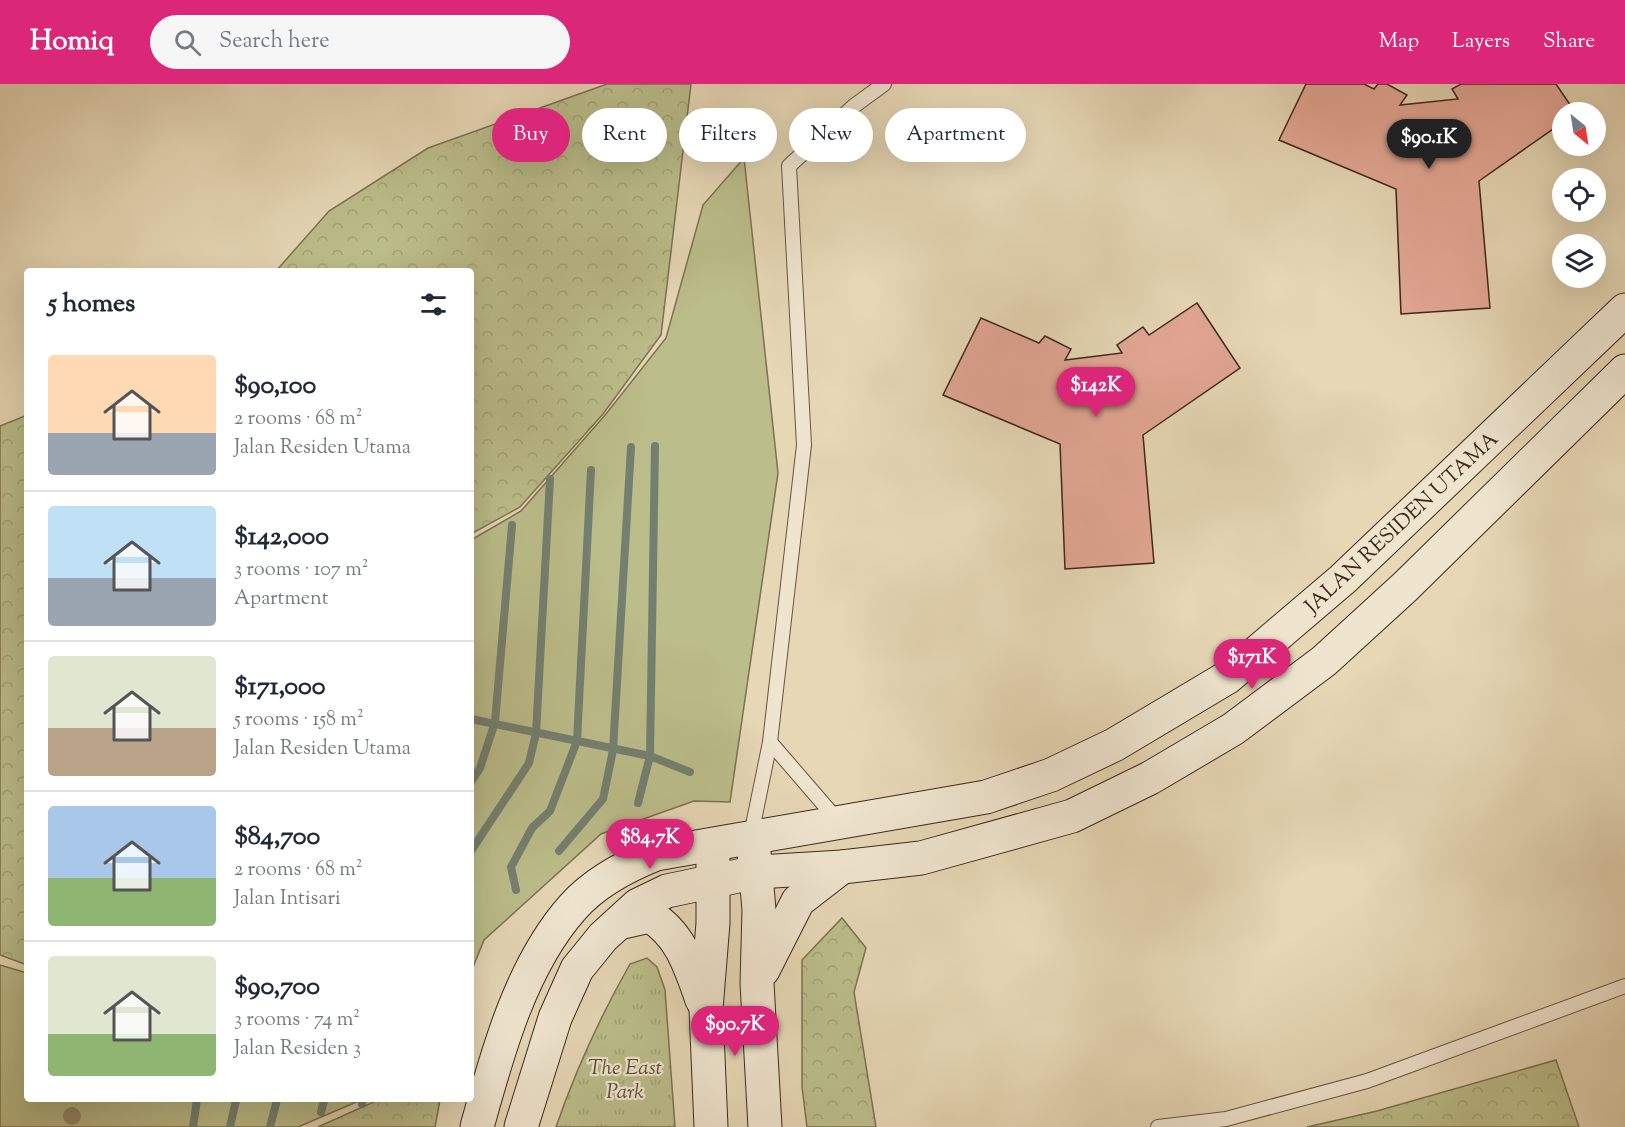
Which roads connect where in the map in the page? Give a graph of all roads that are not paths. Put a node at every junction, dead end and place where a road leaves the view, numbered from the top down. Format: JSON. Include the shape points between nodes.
{"nodes":[{"id":1,"x":885,"y":84,"type":"edge"},
{"id":2,"x":1625,"y":310,"type":"edge"},
{"id":3,"x":1624,"y":374,"type":"edge"},
{"id":4,"x":770,"y":742,"type":"junction"},
{"id":5,"x":840,"y":824,"type":"junction"},
{"id":6,"x":751,"y":836,"type":"junction"},
{"id":7,"x":713,"y":843,"type":"junction"},
{"id":8,"x":842,"y":867,"type":"junction"},
{"id":9,"x":757,"y":872,"type":"junction"},
{"id":10,"x":713,"y":882,"type":"junction"},
{"id":11,"x":619,"y":923,"type":"junction"},
{"id":12,"x":757,"y":983,"type":"junction"},
{"id":13,"x":1625,"y":986,"type":"edge"},
{"id":14,"x":706,"y":1009,"type":"junction"},
{"id":15,"x":477,"y":1127,"type":"edge"},
{"id":16,"x":521,"y":1127,"type":"edge"},
{"id":17,"x":711,"y":1127,"type":"edge"},
{"id":18,"x":765,"y":1127,"type":"edge"},
{"id":19,"x":1158,"y":1127,"type":"edge"}],
"edges":[{"from":1,"to":4,"type":"lane","via":[[854,106],[789,166],[804,445]]},
{"from":2,"to":5,"type":"street","name":"JALAN RESIDEN UTAMA","via":[[1343,579],[1228,677],[1114,745],[1052,775],[986,797]]},
{"from":3,"to":8,"type":"street","via":[[1324,661],[1233,729],[1150,778],[1072,816],[921,858]]},
{"from":4,"to":5,"type":"lane"},
{"from":4,"to":6,"type":"lane"},
{"from":5,"to":6,"type":"street","name":"JALAN RESIDEN UTAMA"},
{"from":6,"to":7,"type":"street","name":"JALAN RESIDEN UTAMA"},
{"from":6,"to":9,"type":"street"},
{"from":7,"to":10,"type":"street"},
{"from":7,"to":15,"type":"street","name":"JALAN RESIDEN UTAMA","via":[[632,863],[573,906],[545,944],[527,978]]},
{"from":8,"to":9,"type":"street"},
{"from":8,"to":12,"type":"street","via":[[798,901]]},
{"from":9,"to":10,"type":"street"},
{"from":9,"to":12,"type":"street"},
{"from":10,"to":11,"type":"street","via":[[667,891],[638,905]]},
{"from":10,"to":14,"type":"street"},
{"from":11,"to":14,"type":"street","via":[[650,916],[659,921],[685,955]]},
{"from":11,"to":16,"type":"street","via":[[577,969],[555,1018]]},
{"from":12,"to":18,"type":"street"},
{"from":13,"to":19,"type":"lane","via":[[1367,1081],[1226,1119]]},
{"from":14,"to":17,"type":"street"}]}
